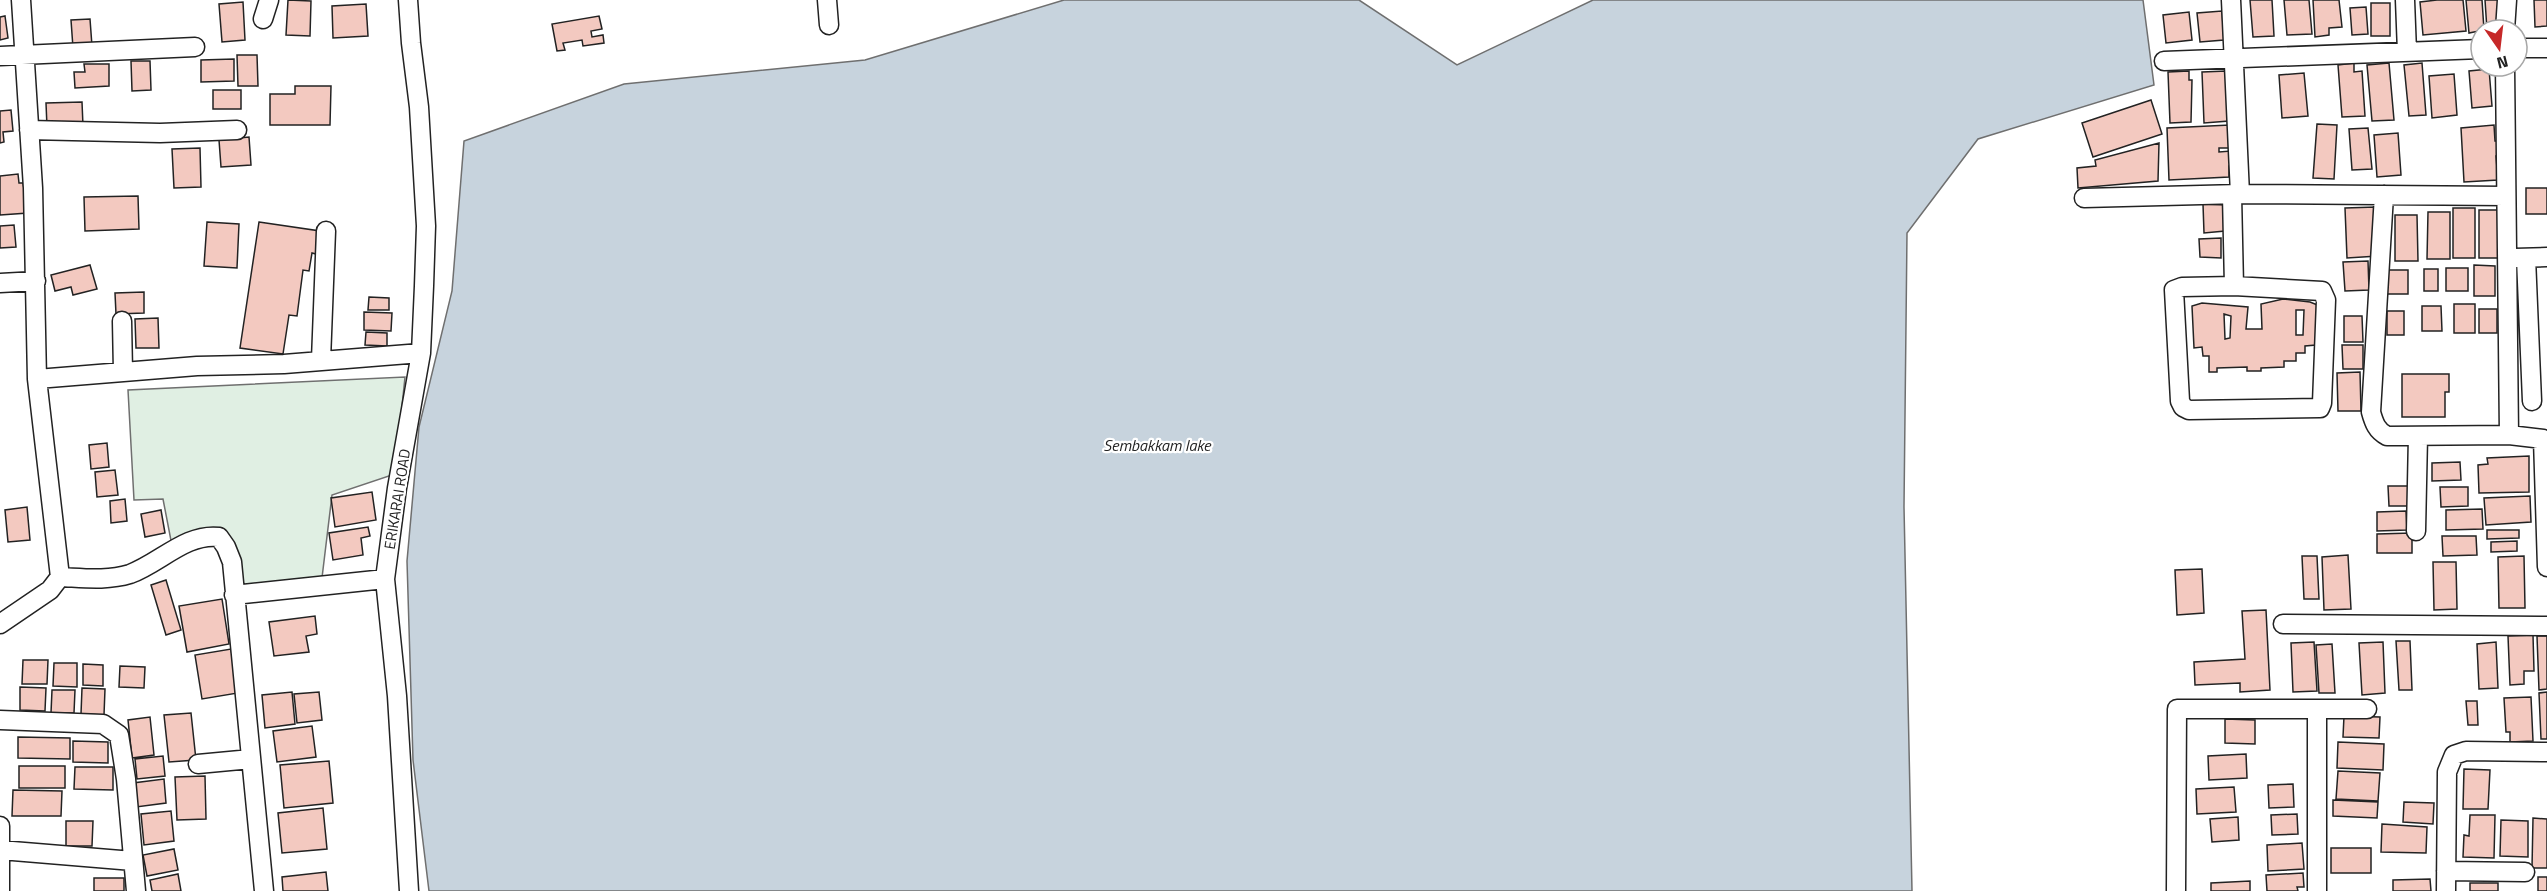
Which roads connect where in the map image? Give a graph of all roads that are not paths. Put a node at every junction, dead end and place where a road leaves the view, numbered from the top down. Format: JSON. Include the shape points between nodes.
{"nodes":[{"id":1,"x":21,"y":0,"type":"edge"},
{"id":2,"x":269,"y":0,"type":"edge"},
{"id":3,"x":408,"y":0,"type":"edge"},
{"id":4,"x":827,"y":0,"type":"edge"},
{"id":5,"x":2231,"y":0,"type":"edge"},
{"id":6,"x":2405,"y":0,"type":"edge"},
{"id":7,"x":2507,"y":0,"type":"edge"},
{"id":8,"x":2506,"y":18,"type":"edge"},
{"id":9,"x":263,"y":19,"type":"dead end"},
{"id":10,"x":829,"y":25,"type":"dead end"},
{"id":11,"x":195,"y":47,"type":"dead end"},
{"id":12,"x":2529,"y":48,"type":"edge"},
{"id":13,"x":2547,"y":48,"type":"edge"},
{"id":14,"x":2469,"y":49,"type":"edge"},
{"id":15,"x":2407,"y":52,"type":"junction"},
{"id":16,"x":23,"y":55,"type":"junction"},
{"id":17,"x":0,"y":56,"type":"edge"},
{"id":18,"x":2234,"y":58,"type":"junction"},
{"id":19,"x":2164,"y":61,"type":"dead end"},
{"id":20,"x":2505,"y":78,"type":"edge"},
{"id":21,"x":29,"y":130,"type":"junction"},
{"id":22,"x":237,"y":130,"type":"dead end"},
{"id":23,"x":2236,"y":194,"type":"junction"},
{"id":24,"x":2384,"y":195,"type":"junction"},
{"id":25,"x":2506,"y":196,"type":"junction"},
{"id":26,"x":2084,"y":198,"type":"dead end"},
{"id":27,"x":326,"y":231,"type":"dead end"},
{"id":28,"x":2547,"y":257,"type":"edge"},
{"id":29,"x":2507,"y":258,"type":"junction"},
{"id":30,"x":2526,"y":258,"type":"junction"},
{"id":31,"x":36,"y":281,"type":"junction"},
{"id":32,"x":0,"y":283,"type":"edge"},
{"id":33,"x":2234,"y":286,"type":"junction"},
{"id":34,"x":122,"y":321,"type":"dead end"},
{"id":35,"x":421,"y":352,"type":"junction"},
{"id":36,"x":321,"y":360,"type":"junction"},
{"id":37,"x":123,"y":372,"type":"junction"},
{"id":38,"x":37,"y":379,"type":"junction"},
{"id":39,"x":2540,"y":401,"type":"edge"},
{"id":40,"x":2509,"y":402,"type":"junction"},
{"id":41,"x":2510,"y":435,"type":"junction"},
{"id":42,"x":2418,"y":436,"type":"junction"},
{"id":43,"x":2545,"y":439,"type":"edge"},
{"id":44,"x":2416,"y":531,"type":"dead end"},
{"id":45,"x":2547,"y":567,"type":"edge"},
{"id":46,"x":60,"y":577,"type":"junction"},
{"id":47,"x":385,"y":579,"type":"junction"},
{"id":48,"x":234,"y":595,"type":"junction"},
{"id":49,"x":0,"y":624,"type":"edge"},
{"id":50,"x":2283,"y":624,"type":"dead end"},
{"id":51,"x":2547,"y":626,"type":"edge"},
{"id":52,"x":2367,"y":709,"type":"dead end"},
{"id":53,"x":2317,"y":710,"type":"junction"},
{"id":54,"x":0,"y":720,"type":"edge"},
{"id":55,"x":2547,"y":752,"type":"edge"},
{"id":56,"x":251,"y":759,"type":"junction"},
{"id":57,"x":198,"y":764,"type":"dead end"},
{"id":58,"x":0,"y":826,"type":"edge"},
{"id":59,"x":0,"y":850,"type":"edge"},
{"id":60,"x":133,"y":861,"type":"junction"},
{"id":61,"x":2446,"y":871,"type":"junction"},
{"id":62,"x":2524,"y":872,"type":"dead end"},
{"id":63,"x":0,"y":891,"type":"edge"},
{"id":64,"x":136,"y":891,"type":"edge"},
{"id":65,"x":264,"y":891,"type":"edge"},
{"id":66,"x":409,"y":891,"type":"edge"},
{"id":67,"x":2176,"y":891,"type":"edge"},
{"id":68,"x":2317,"y":891,"type":"edge"},
{"id":69,"x":2446,"y":891,"type":"edge"}],
"edges":[{"from":1,"to":16,"type":"street"},
{"from":2,"to":9,"type":"street"},
{"from":3,"to":35,"type":"street","name":"ERIKARAI ROAD","via":[[426,226]]},
{"from":4,"to":10,"type":"street"},
{"from":5,"to":18,"type":"street"},
{"from":6,"to":15,"type":"street"},
{"from":7,"to":8,"type":"street"},
{"from":11,"to":16,"type":"street"},
{"from":12,"to":13,"type":"street"},
{"from":14,"to":15,"type":"street"},
{"from":15,"to":18,"type":"street"},
{"from":16,"to":17,"type":"street"},
{"from":16,"to":21,"type":"street"},
{"from":18,"to":19,"type":"street"},
{"from":18,"to":23,"type":"street"},
{"from":20,"to":25,"type":"street"},
{"from":21,"to":22,"type":"street"},
{"from":21,"to":31,"type":"street"},
{"from":23,"to":24,"type":"street"},
{"from":23,"to":26,"type":"street"},
{"from":23,"to":33,"type":"street"},
{"from":24,"to":25,"type":"street"},
{"from":24,"to":42,"type":"street","via":[[2371,412],[2381,433]]},
{"from":25,"to":29,"type":"street"},
{"from":27,"to":36,"type":"street"},
{"from":28,"to":30,"type":"street"},
{"from":29,"to":30,"type":"street"},
{"from":29,"to":40,"type":"street"},
{"from":30,"to":39,"type":"street"},
{"from":31,"to":32,"type":"street"},
{"from":31,"to":38,"type":"street"},
{"from":33,"to":33,"type":"street","via":[[2174,290],[2183,407],[2320,408],[2326,300],[2322,291]]},
{"from":34,"to":37,"type":"street"},
{"from":35,"to":36,"type":"street"},
{"from":35,"to":47,"type":"street","name":"ERIKARAI ROAD"},
{"from":36,"to":37,"type":"street"},
{"from":37,"to":38,"type":"street"},
{"from":38,"to":46,"type":"street"},
{"from":39,"to":40,"type":"street"},
{"from":40,"to":41,"type":"street"},
{"from":41,"to":42,"type":"street"},
{"from":41,"to":43,"type":"street"},
{"from":42,"to":44,"type":"street"},
{"from":43,"to":45,"type":"street"},
{"from":46,"to":48,"type":"street","via":[[117,578],[195,539],[219,537],[232,562]]},
{"from":46,"to":49,"type":"street","via":[[50,590]]},
{"from":47,"to":48,"type":"street"},
{"from":47,"to":66,"type":"street","name":"ERIKARAI ROAD"},
{"from":48,"to":56,"type":"street"},
{"from":50,"to":51,"type":"street"},
{"from":52,"to":53,"type":"street"},
{"from":53,"to":67,"type":"street","via":[[2177,709]]},
{"from":53,"to":68,"type":"street"},
{"from":54,"to":60,"type":"street","via":[[103,724],[119,735]]},
{"from":55,"to":61,"type":"street","via":[[2466,751],[2454,755],[2447,772]]},
{"from":56,"to":57,"type":"street"},
{"from":56,"to":65,"type":"street"},
{"from":58,"to":59,"type":"street"},
{"from":59,"to":60,"type":"street"},
{"from":59,"to":63,"type":"street"},
{"from":60,"to":64,"type":"street"},
{"from":61,"to":62,"type":"street"},
{"from":61,"to":69,"type":"street"}]}
